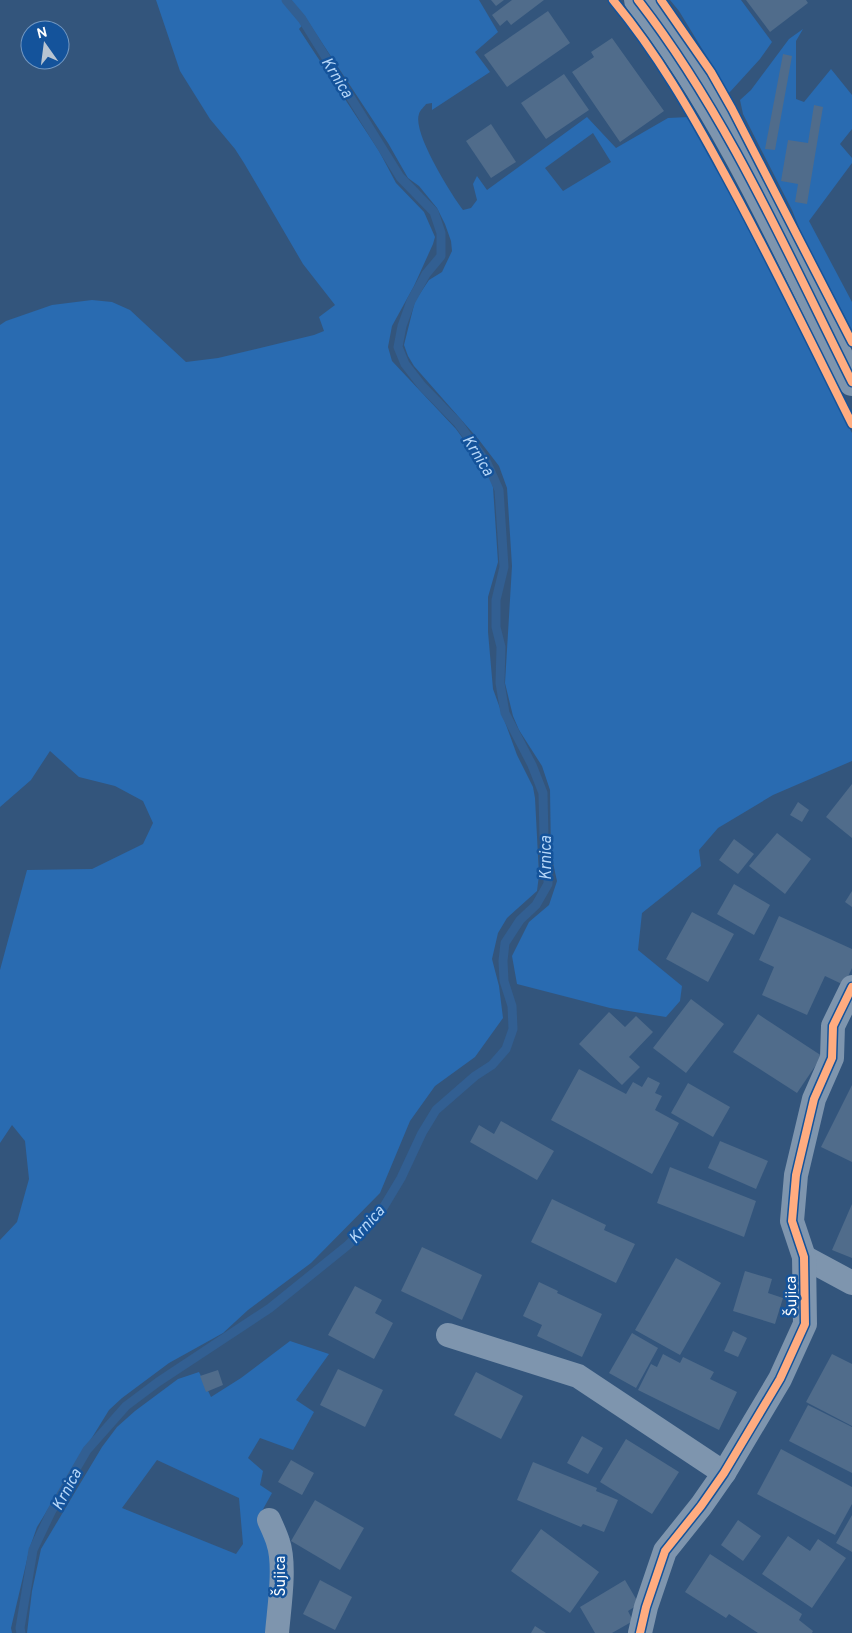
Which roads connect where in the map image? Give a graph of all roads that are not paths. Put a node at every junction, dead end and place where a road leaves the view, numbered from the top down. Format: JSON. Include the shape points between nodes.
{"nodes":[{"id":1,"x":638,"y":0,"type":"edge"},
{"id":2,"x":852,"y":382,"type":"edge"},
{"id":3,"x":852,"y":987,"type":"edge"},
{"id":4,"x":804,"y":1257,"type":"junction"},
{"id":5,"x":852,"y":1283,"type":"edge"},
{"id":6,"x":448,"y":1335,"type":"dead end"},
{"id":7,"x":724,"y":1473,"type":"junction"},
{"id":8,"x":269,"y":1520,"type":"dead end"},
{"id":9,"x":277,"y":1633,"type":"edge"},
{"id":10,"x":640,"y":1633,"type":"edge"}],
"edges":[{"from":1,"to":2,"type":"street","via":[[714,113]]},
{"from":3,"to":4,"type":"street","name":"Šujica","via":[[833,1026],[832,1058],[814,1099],[796,1175],[792,1221]]},
{"from":4,"to":5,"type":"street","name":"Šujica"},
{"from":4,"to":7,"type":"street","name":"Šujica","via":[[805,1324],[780,1379]]},
{"from":6,"to":7,"type":"street","via":[[578,1376]]},
{"from":7,"to":10,"type":"street","name":"Šujica","via":[[665,1551]]},
{"from":8,"to":9,"type":"street","name":"Šujica","via":[[279,1544],[281,1564]]}]}
